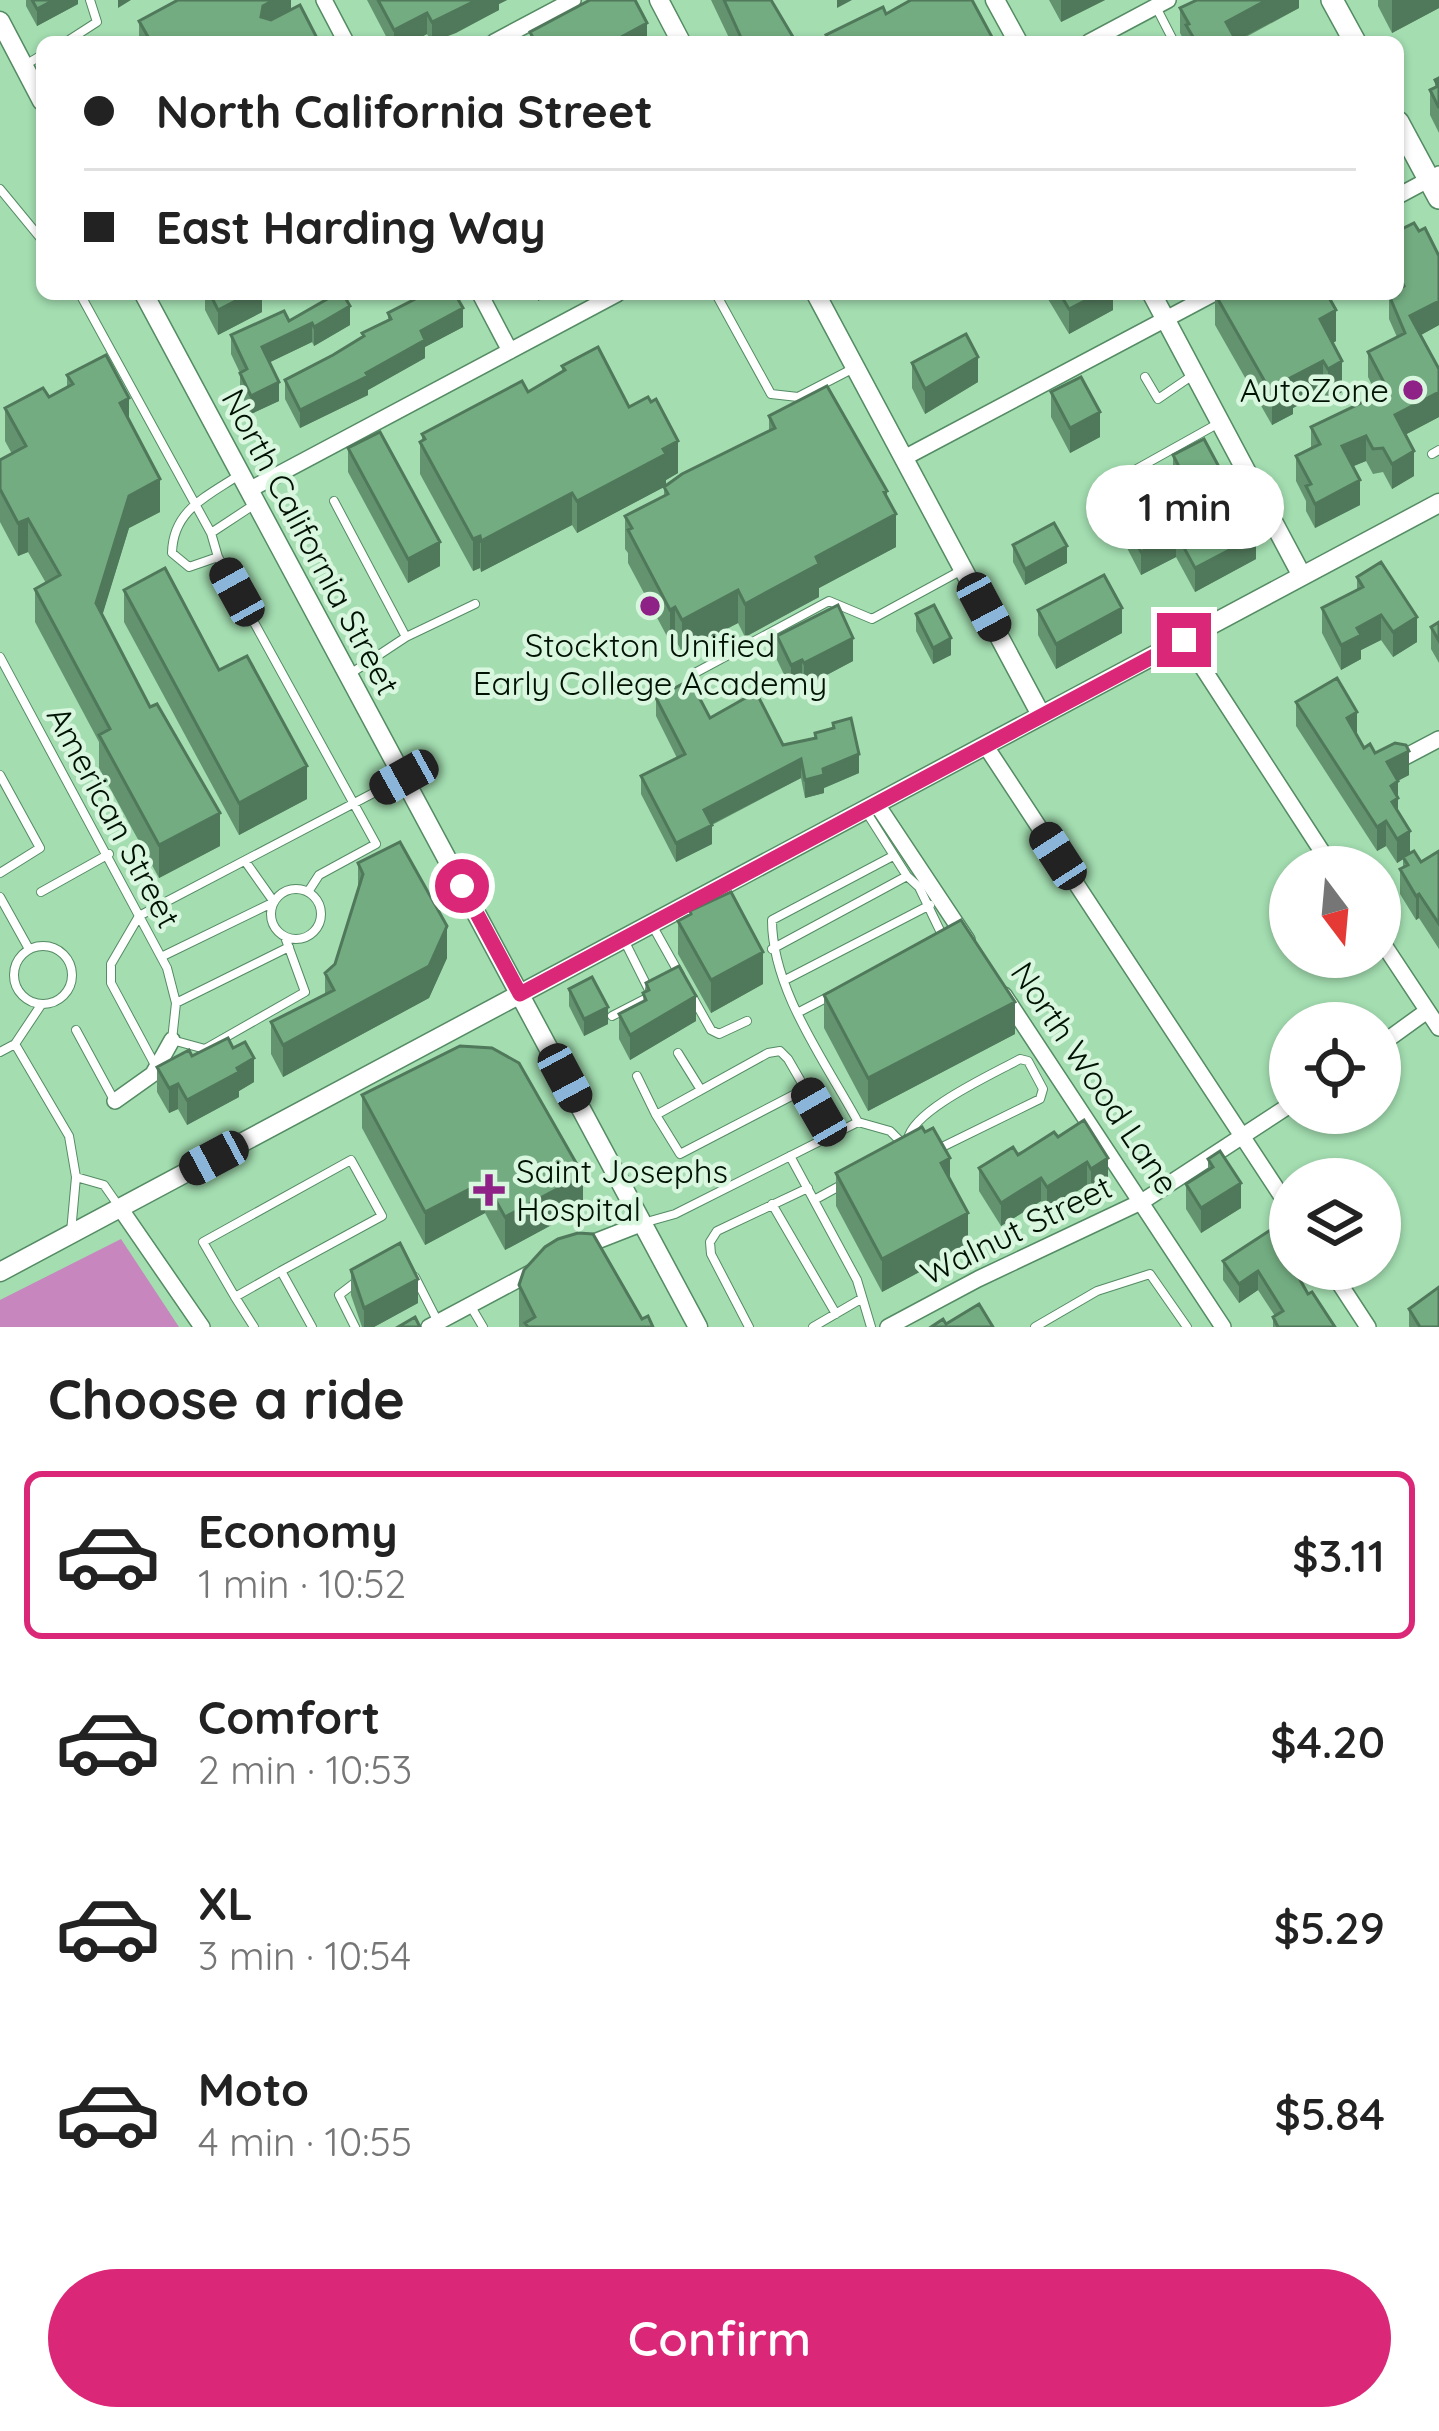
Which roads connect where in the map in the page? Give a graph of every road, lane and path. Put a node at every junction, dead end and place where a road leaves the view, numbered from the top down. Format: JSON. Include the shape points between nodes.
{"nodes":[{"id":1,"x":90,"y":0,"type":"edge"},
{"id":2,"x":573,"y":0,"type":"edge"},
{"id":3,"x":658,"y":0,"type":"edge"},
{"id":4,"x":995,"y":0,"type":"edge"},
{"id":5,"x":1332,"y":0,"type":"edge"},
{"id":6,"x":1162,"y":3,"type":"edge"},
{"id":7,"x":326,"y":5,"type":"edge"},
{"id":8,"x":0,"y":21,"type":"edge"},
{"id":9,"x":309,"y":21,"type":"edge"},
{"id":10,"x":76,"y":36,"type":"edge"},
{"id":11,"x":343,"y":36,"type":"edge"},
{"id":12,"x":505,"y":36,"type":"edge"},
{"id":13,"x":678,"y":36,"type":"edge"},
{"id":14,"x":1015,"y":36,"type":"edge"},
{"id":15,"x":1100,"y":36,"type":"edge"},
{"id":16,"x":1172,"y":36,"type":"edge"},
{"id":17,"x":1351,"y":36,"type":"edge"},
{"id":18,"x":36,"y":59,"type":"edge"},
{"id":19,"x":23,"y":66,"type":"junction"},
{"id":20,"x":36,"y":90,"type":"edge"},
{"id":21,"x":1404,"y":132,"type":"edge"},
{"id":22,"x":1436,"y":184,"type":"edge"},
{"id":23,"x":0,"y":188,"type":"edge"},
{"id":24,"x":1404,"y":194,"type":"edge"},
{"id":25,"x":36,"y":233,"type":"edge"},
{"id":26,"x":83,"y":300,"type":"edge"},
{"id":27,"x":147,"y":300,"type":"edge"},
{"id":28,"x":483,"y":300,"type":"edge"},
{"id":29,"x":606,"y":300,"type":"edge"},
{"id":30,"x":719,"y":300,"type":"edge"},
{"id":31,"x":819,"y":300,"type":"edge"},
{"id":32,"x":1155,"y":300,"type":"edge"},
{"id":33,"x":1202,"y":300,"type":"edge"},
{"id":34,"x":1165,"y":320,"type":"junction"},
{"id":35,"x":510,"y":351,"type":"junction"},
{"id":36,"x":855,"y":367,"type":"junction"},
{"id":37,"x":1195,"y":375,"type":"junction"},
{"id":38,"x":1145,"y":377,"type":"dead end"},
{"id":39,"x":1220,"y":422,"type":"junction"},
{"id":40,"x":904,"y":458,"type":"junction"},
{"id":41,"x":1108,"y":485,"type":"dead end"},
{"id":42,"x":249,"y":489,"type":"junction"},
{"id":43,"x":334,"y":501,"type":"dead end"},
{"id":44,"x":1439,"y":503,"type":"edge"},
{"id":45,"x":194,"y":505,"type":"junction"},
{"id":46,"x":211,"y":533,"type":"junction"},
{"id":47,"x":218,"y":557,"type":"junction"},
{"id":48,"x":963,"y":569,"type":"junction"},
{"id":49,"x":1302,"y":577,"type":"junction"},
{"id":50,"x":475,"y":604,"type":"dead end"},
{"id":51,"x":406,"y":637,"type":"junction"},
{"id":52,"x":1184,"y":640,"type":"junction"},
{"id":53,"x":0,"y":657,"type":"edge"},
{"id":54,"x":693,"y":674,"type":"dead end"},
{"id":55,"x":348,"y":675,"type":"junction"},
{"id":56,"x":1041,"y":715,"type":"junction"},
{"id":57,"x":1439,"y":740,"type":"edge"},
{"id":58,"x":985,"y":746,"type":"junction"},
{"id":59,"x":1403,"y":758,"type":"edge"},
{"id":60,"x":0,"y":775,"type":"edge"},
{"id":61,"x":404,"y":777,"type":"junction"},
{"id":62,"x":356,"y":804,"type":"junction"},
{"id":63,"x":871,"y":806,"type":"junction"},
{"id":64,"x":1318,"y":846,"type":"edge"},
{"id":65,"x":109,"y":854,"type":"junction"},
{"id":66,"x":893,"y":856,"type":"junction"},
{"id":67,"x":245,"y":861,"type":"junction"},
{"id":68,"x":0,"y":873,"type":"edge"},
{"id":69,"x":907,"y":876,"type":"junction"},
{"id":70,"x":41,"y":892,"type":"dead end"},
{"id":71,"x":308,"y":892,"type":"junction"},
{"id":72,"x":0,"y":897,"type":"edge"},
{"id":73,"x":274,"y":902,"type":"junction"},
{"id":74,"x":930,"y":905,"type":"junction"},
{"id":75,"x":139,"y":916,"type":"junction"},
{"id":76,"x":651,"y":924,"type":"junction"},
{"id":77,"x":285,"y":937,"type":"junction"},
{"id":78,"x":623,"y":939,"type":"junction"},
{"id":79,"x":937,"y":942,"type":"edge"},
{"id":80,"x":289,"y":947,"type":"junction"},
{"id":81,"x":29,"y":949,"type":"junction"},
{"id":82,"x":772,"y":949,"type":"junction"},
{"id":83,"x":161,"y":957,"type":"junction"},
{"id":84,"x":979,"y":957,"type":"edge"},
{"id":85,"x":1401,"y":971,"type":"edge"},
{"id":86,"x":992,"y":977,"type":"edge"},
{"id":87,"x":785,"y":980,"type":"junction"},
{"id":88,"x":838,"y":992,"type":"edge"},
{"id":89,"x":520,"y":994,"type":"junction"},
{"id":90,"x":176,"y":1003,"type":"junction"},
{"id":91,"x":41,"y":1004,"type":"junction"},
{"id":92,"x":1427,"y":1011,"type":"junction"},
{"id":93,"x":799,"y":1012,"type":"junction"},
{"id":94,"x":611,"y":1016,"type":"edge"},
{"id":95,"x":747,"y":1021,"type":"dead end"},
{"id":96,"x":1439,"y":1028,"type":"edge"},
{"id":97,"x":76,"y":1030,"type":"dead end"},
{"id":98,"x":1401,"y":1030,"type":"edge"},
{"id":99,"x":172,"y":1040,"type":"junction"},
{"id":100,"x":15,"y":1044,"type":"junction"},
{"id":101,"x":0,"y":1052,"type":"edge"},
{"id":102,"x":678,"y":1053,"type":"dead end"},
{"id":103,"x":157,"y":1068,"type":"junction"},
{"id":104,"x":637,"y":1076,"type":"dead end"},
{"id":105,"x":805,"y":1089,"type":"junction"},
{"id":106,"x":701,"y":1090,"type":"junction"},
{"id":107,"x":115,"y":1101,"type":"joint"},
{"id":108,"x":656,"y":1114,"type":"junction"},
{"id":109,"x":1269,"y":1119,"type":"edge"},
{"id":110,"x":857,"y":1122,"type":"junction"},
{"id":111,"x":832,"y":1135,"type":"junction"},
{"id":112,"x":1242,"y":1137,"type":"junction"},
{"id":113,"x":907,"y":1148,"type":"junction"},
{"id":114,"x":924,"y":1152,"type":"edge"},
{"id":115,"x":790,"y":1156,"type":"junction"},
{"id":116,"x":889,"y":1158,"type":"edge"},
{"id":117,"x":76,"y":1177,"type":"junction"},
{"id":118,"x":1269,"y":1177,"type":"edge"},
{"id":119,"x":851,"y":1179,"type":"edge"},
{"id":120,"x":808,"y":1188,"type":"junction"},
{"id":121,"x":814,"y":1200,"type":"junction"},
{"id":122,"x":1143,"y":1201,"type":"junction"},
{"id":123,"x":772,"y":1204,"type":"junction"},
{"id":124,"x":121,"y":1208,"type":"junction"},
{"id":125,"x":643,"y":1223,"type":"junction"},
{"id":126,"x":71,"y":1234,"type":"junction"},
{"id":127,"x":561,"y":1257,"type":"edge"},
{"id":128,"x":406,"y":1260,"type":"edge"},
{"id":129,"x":544,"y":1266,"type":"edge"},
{"id":130,"x":281,"y":1271,"type":"junction"},
{"id":131,"x":0,"y":1272,"type":"edge"},
{"id":132,"x":358,"y":1281,"type":"edge"},
{"id":133,"x":1344,"y":1290,"type":"edge"},
{"id":134,"x":235,"y":1297,"type":"junction"},
{"id":135,"x":861,"y":1300,"type":"junction"},
{"id":136,"x":470,"y":1305,"type":"junction"},
{"id":137,"x":836,"y":1314,"type":"junction"},
{"id":138,"x":433,"y":1325,"type":"edge"},
{"id":139,"x":202,"y":1327,"type":"edge"},
{"id":140,"x":254,"y":1327,"type":"edge"},
{"id":141,"x":312,"y":1327,"type":"edge"},
{"id":142,"x":355,"y":1327,"type":"edge"},
{"id":143,"x":484,"y":1327,"type":"edge"},
{"id":144,"x":698,"y":1327,"type":"edge"},
{"id":145,"x":749,"y":1327,"type":"edge"},
{"id":146,"x":813,"y":1327,"type":"edge"},
{"id":147,"x":871,"y":1327,"type":"edge"},
{"id":148,"x":888,"y":1327,"type":"edge"},
{"id":149,"x":1035,"y":1327,"type":"edge"},
{"id":150,"x":1187,"y":1327,"type":"edge"},
{"id":151,"x":1223,"y":1327,"type":"edge"},
{"id":152,"x":1368,"y":1327,"type":"edge"}],
"edges":[{"from":1,"to":10,"type":"lane","via":[[98,22]]},
{"from":2,"to":12,"type":"street"},
{"from":3,"to":13,"type":"street"},
{"from":4,"to":14,"type":"street"},
{"from":5,"to":17,"type":"main road"},
{"from":6,"to":15,"type":"street"},
{"from":6,"to":16,"type":"lane"},
{"from":7,"to":9,"type":"lane"},
{"from":7,"to":11,"type":"street"},
{"from":8,"to":19,"type":"street"},
{"from":18,"to":19,"type":"lane"},
{"from":19,"to":20,"type":"street"},
{"from":21,"to":22,"type":"main road"},
{"from":22,"to":24,"type":"street"},
{"from":23,"to":25,"type":"lane"},
{"from":26,"to":45,"type":"lane"},
{"from":27,"to":42,"type":"street","name":"North California Street"},
{"from":28,"to":35,"type":"street"},
{"from":29,"to":35,"type":"street"},
{"from":30,"to":36,"type":"lane","via":[[771,394],[798,397]]},
{"from":31,"to":36,"type":"street"},
{"from":32,"to":34,"type":"street"},
{"from":33,"to":34,"type":"street"},
{"from":34,"to":37,"type":"street"},
{"from":34,"to":40,"type":"street"},
{"from":35,"to":42,"type":"street"},
{"from":36,"to":40,"type":"street"},
{"from":37,"to":38,"type":"lane","via":[[1158,399]]},
{"from":37,"to":39,"type":"street"},
{"from":39,"to":41,"type":"lane"},
{"from":39,"to":49,"type":"street"},
{"from":40,"to":48,"type":"street"},
{"from":42,"to":45,"type":"lane"},
{"from":42,"to":46,"type":"lane"},
{"from":42,"to":55,"type":"street","name":"North California Street"},
{"from":43,"to":51,"type":"lane"},
{"from":44,"to":49,"type":"street"},
{"from":45,"to":46,"type":"lane"},
{"from":45,"to":47,"type":"lane","via":[[172,531],[172,553],[189,567]]},
{"from":46,"to":47,"type":"lane"},
{"from":47,"to":62,"type":"lane"},
{"from":48,"to":54,"type":"lane","via":[[872,619],[829,602]]},
{"from":48,"to":56,"type":"street"},
{"from":49,"to":52,"type":"street"},
{"from":50,"to":51,"type":"lane"},
{"from":51,"to":55,"type":"lane"},
{"from":52,"to":56,"type":"street"},
{"from":52,"to":64,"type":"street"},
{"from":53,"to":65,"type":"lane","name":"American Street"},
{"from":55,"to":61,"type":"street","name":"North California Street"},
{"from":56,"to":58,"type":"street"},
{"from":57,"to":59,"type":"street"},
{"from":58,"to":63,"type":"street"},
{"from":58,"to":112,"type":"street"},
{"from":60,"to":68,"type":"lane","via":[[40,848]]},
{"from":61,"to":62,"type":"lane"},
{"from":61,"to":89,"type":"street","name":"North California Street"},
{"from":62,"to":67,"type":"lane"},
{"from":62,"to":71,"type":"lane","via":[[376,844],[319,875]]},
{"from":63,"to":66,"type":"lane"},
{"from":63,"to":76,"type":"street"},
{"from":63,"to":84,"type":"street","name":"North Wood Lane"},
{"from":65,"to":70,"type":"lane"},
{"from":65,"to":75,"type":"lane","name":"American Street"},
{"from":66,"to":69,"type":"lane"},
{"from":66,"to":82,"type":"lane","via":[[772,920]]},
{"from":67,"to":73,"type":"lane"},
{"from":67,"to":75,"type":"lane"},
{"from":69,"to":74,"type":"lane"},
{"from":69,"to":82,"type":"lane"},
{"from":71,"to":73,"type":"lane","via":[[292,889]]},
{"from":71,"to":77,"type":"lane","via":[[321,912],[316,929]]},
{"from":72,"to":81,"type":"lane"},
{"from":73,"to":77,"type":"lane","via":[[273,926]]},
{"from":73,"to":83,"type":"lane"},
{"from":74,"to":79,"type":"lane","via":[[943,932]]},
{"from":74,"to":87,"type":"lane"},
{"from":75,"to":83,"type":"lane","name":"American Street"},
{"from":75,"to":103,"type":"lane","via":[[111,964],[111,983]]},
{"from":76,"to":78,"type":"street"},
{"from":76,"to":95,"type":"lane","via":[[711,1030]]},
{"from":77,"to":80,"type":"lane"},
{"from":78,"to":89,"type":"street"},
{"from":78,"to":94,"type":"lane","via":[[650,992]]},
{"from":80,"to":90,"type":"lane"},
{"from":80,"to":99,"type":"lane","via":[[305,992],[205,1049]]},
{"from":81,"to":91,"type":"lane","via":[[16,963],[14,982]]},
{"from":81,"to":91,"type":"lane","via":[[48,946],[70,964],[66,992]]},
{"from":82,"to":87,"type":"lane"},
{"from":83,"to":90,"type":"lane","name":"American Street"},
{"from":85,"to":92,"type":"street"},
{"from":86,"to":122,"type":"street","name":"North Wood Lane"},
{"from":87,"to":93,"type":"lane"},
{"from":88,"to":93,"type":"lane"},
{"from":89,"to":124,"type":"street"},
{"from":89,"to":125,"type":"street","name":"North California Street"},
{"from":90,"to":99,"type":"lane","name":"American Street"},
{"from":91,"to":100,"type":"lane"},
{"from":92,"to":96,"type":"street"},
{"from":92,"to":98,"type":"street"},
{"from":93,"to":110,"type":"lane"},
{"from":97,"to":107,"type":"lane"},
{"from":99,"to":103,"type":"street"},
{"from":100,"to":101,"type":"lane"},
{"from":100,"to":117,"type":"lane","via":[[69,1136]]},
{"from":102,"to":106,"type":"lane"},
{"from":103,"to":107,"type":"street"},
{"from":104,"to":108,"type":"lane"},
{"from":105,"to":106,"type":"lane","via":[[780,1051]]},
{"from":105,"to":108,"type":"lane","via":[[680,1154]]},
{"from":105,"to":111,"type":"lane"},
{"from":106,"to":108,"type":"lane"},
{"from":109,"to":112,"type":"street","name":"Walnut Street"},
{"from":110,"to":111,"type":"lane"},
{"from":110,"to":113,"type":"lane","via":[[890,1132]]},
{"from":111,"to":115,"type":"lane"},
{"from":112,"to":118,"type":"street"},
{"from":112,"to":122,"type":"street","name":"Walnut Street"},
{"from":113,"to":114,"type":"lane","via":[[922,1116],[1028,1061],[1040,1099]]},
{"from":113,"to":116,"type":"lane"},
{"from":115,"to":120,"type":"lane"},
{"from":115,"to":125,"type":"lane"},
{"from":117,"to":124,"type":"lane","via":[[104,1185]]},
{"from":117,"to":126,"type":"lane"},
{"from":119,"to":121,"type":"lane"},
{"from":120,"to":121,"type":"lane"},
{"from":120,"to":123,"type":"lane"},
{"from":121,"to":135,"type":"lane"},
{"from":122,"to":148,"type":"street","name":"Walnut Street"},
{"from":122,"to":151,"type":"street","name":"North Wood Lane"},
{"from":123,"to":137,"type":"lane"},
{"from":123,"to":145,"type":"lane","via":[[710,1242]]},
{"from":124,"to":126,"type":"street"},
{"from":124,"to":139,"type":"street"},
{"from":125,"to":127,"type":"street"},
{"from":125,"to":144,"type":"street","name":"North California Street"},
{"from":126,"to":131,"type":"street"},
{"from":128,"to":138,"type":"lane"},
{"from":129,"to":136,"type":"street"},
{"from":130,"to":134,"type":"lane"},
{"from":130,"to":134,"type":"lane","via":[[382,1216],[351,1160],[203,1243]]},
{"from":130,"to":141,"type":"lane"},
{"from":132,"to":142,"type":"lane","via":[[339,1295]]},
{"from":133,"to":152,"type":"street"},
{"from":134,"to":140,"type":"lane"},
{"from":135,"to":137,"type":"lane"},
{"from":135,"to":147,"type":"lane"},
{"from":136,"to":138,"type":"street"},
{"from":136,"to":143,"type":"lane"},
{"from":137,"to":146,"type":"lane"},
{"from":149,"to":150,"type":"lane","via":[[1097,1291],[1150,1274]]}]}
